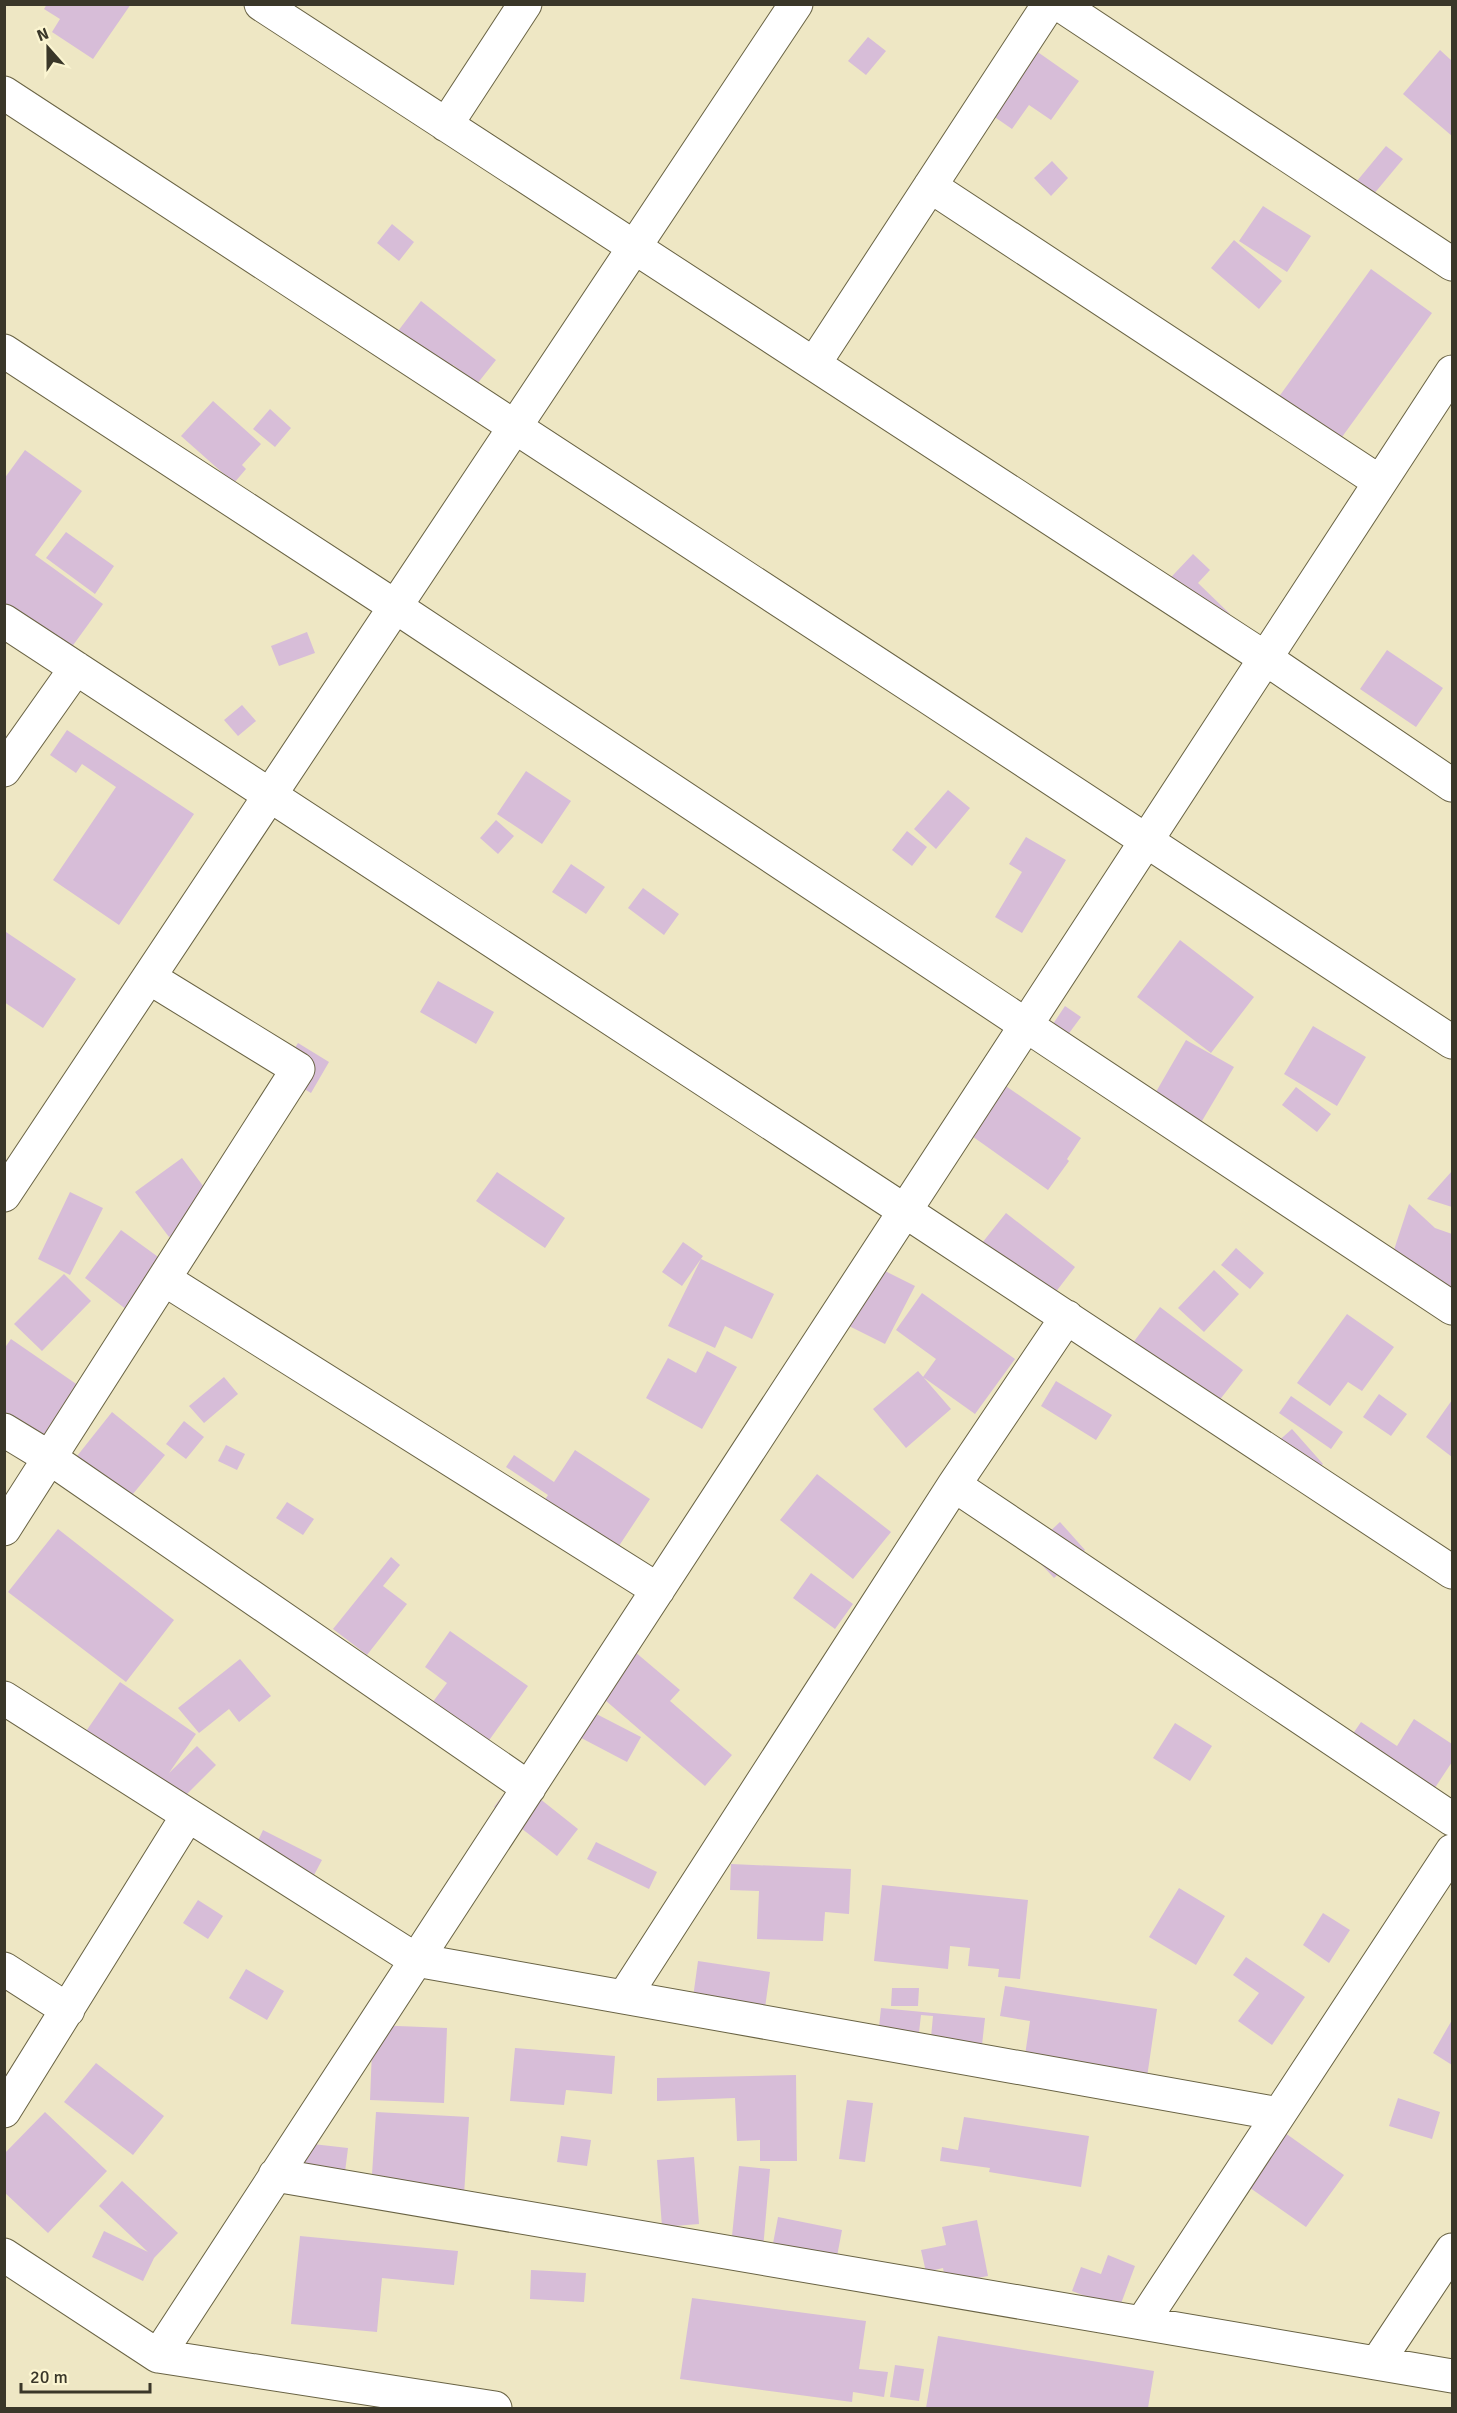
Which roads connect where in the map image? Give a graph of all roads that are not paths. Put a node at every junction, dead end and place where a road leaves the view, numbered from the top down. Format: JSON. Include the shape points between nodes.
{"nodes":[{"id":1,"x":261,"y":4,"type":"edge"},
{"id":2,"x":525,"y":4,"type":"edge"},
{"id":3,"x":796,"y":4,"type":"edge"},
{"id":4,"x":1049,"y":4,"type":"edge"},
{"id":5,"x":1059,"y":4,"type":"edge"},
{"id":6,"x":4,"y":93,"type":"edge"},
{"id":7,"x":446,"y":125,"type":"junction"},
{"id":8,"x":930,"y":186,"type":"junction"},
{"id":9,"x":634,"y":247,"type":"junction"},
{"id":10,"x":1452,"y":264,"type":"edge"},
{"id":11,"x":4,"y":351,"type":"edge"},
{"id":12,"x":814,"y":364,"type":"junction"},
{"id":13,"x":1452,"y":372,"type":"edge"},
{"id":14,"x":514,"y":428,"type":"junction"},
{"id":15,"x":1380,"y":482,"type":"junction"},
{"id":16,"x":396,"y":607,"type":"junction"},
{"id":17,"x":4,"y":621,"type":"edge"},
{"id":18,"x":1265,"y":658,"type":"junction"},
{"id":19,"x":76,"y":668,"type":"junction"},
{"id":20,"x":4,"y":770,"type":"edge"},
{"id":21,"x":1450,"y":779,"type":"edge"},
{"id":22,"x":270,"y":796,"type":"junction"},
{"id":23,"x":1147,"y":840,"type":"junction"},
{"id":24,"x":150,"y":978,"type":"junction"},
{"id":25,"x":1027,"y":1024,"type":"junction"},
{"id":26,"x":1452,"y":1042,"type":"edge"},
{"id":27,"x":10,"y":1178,"type":"edge"},
{"id":28,"x":905,"y":1211,"type":"junction"},
{"id":29,"x":164,"y":1280,"type":"junction"},
{"id":30,"x":1452,"y":1308,"type":"edge"},
{"id":31,"x":1066,"y":1317,"type":"junction"},
{"id":32,"x":4,"y":1430,"type":"edge"},
{"id":33,"x":50,"y":1458,"type":"junction"},
{"id":34,"x":954,"y":1485,"type":"junction"},
{"id":35,"x":4,"y":1529,"type":"edge"},
{"id":36,"x":1452,"y":1572,"type":"edge"},
{"id":37,"x":658,"y":1590,"type":"junction"},
{"id":38,"x":4,"y":1698,"type":"edge"},
{"id":39,"x":529,"y":1788,"type":"junction"},
{"id":40,"x":188,"y":1815,"type":"junction"},
{"id":41,"x":1452,"y":1819,"type":"edge"},
{"id":42,"x":1452,"y":1851,"type":"edge"},
{"id":43,"x":416,"y":1960,"type":"junction"},
{"id":44,"x":4,"y":1969,"type":"edge"},
{"id":45,"x":624,"y":1997,"type":"junction"},
{"id":46,"x":68,"y":2010,"type":"junction"},
{"id":47,"x":4,"y":2111,"type":"edge"},
{"id":48,"x":1279,"y":2114,"type":"junction"},
{"id":49,"x":275,"y":2175,"type":"junction"},
{"id":50,"x":1452,"y":2250,"type":"edge"},
{"id":51,"x":4,"y":2255,"type":"edge"},
{"id":52,"x":1142,"y":2323,"type":"junction"},
{"id":53,"x":158,"y":2356,"type":"junction"},
{"id":54,"x":1377,"y":2363,"type":"junction"},
{"id":55,"x":1452,"y":2376,"type":"edge"},
{"id":56,"x":495,"y":2409,"type":"edge"}],
"edges":[{"from":1,"to":7,"type":"street"},
{"from":2,"to":7,"type":"street"},
{"from":3,"to":9,"type":"street"},
{"from":4,"to":8,"type":"street"},
{"from":5,"to":10,"type":"street"},
{"from":6,"to":14,"type":"street"},
{"from":7,"to":9,"type":"street"},
{"from":8,"to":12,"type":"street"},
{"from":8,"to":15,"type":"street"},
{"from":9,"to":12,"type":"street"},
{"from":9,"to":14,"type":"street"},
{"from":11,"to":16,"type":"street"},
{"from":12,"to":18,"type":"street"},
{"from":13,"to":15,"type":"street"},
{"from":14,"to":16,"type":"street"},
{"from":14,"to":23,"type":"street"},
{"from":15,"to":18,"type":"street"},
{"from":16,"to":22,"type":"street"},
{"from":16,"to":25,"type":"street"},
{"from":17,"to":19,"type":"street"},
{"from":18,"to":21,"type":"street"},
{"from":18,"to":23,"type":"street"},
{"from":19,"to":20,"type":"street"},
{"from":19,"to":22,"type":"street"},
{"from":22,"to":24,"type":"street"},
{"from":22,"to":28,"type":"street"},
{"from":23,"to":25,"type":"street"},
{"from":23,"to":26,"type":"street"},
{"from":24,"to":27,"type":"street"},
{"from":24,"to":29,"type":"street","via":[[298,1069]]},
{"from":25,"to":28,"type":"street"},
{"from":25,"to":30,"type":"street"},
{"from":28,"to":31,"type":"street"},
{"from":28,"to":37,"type":"street"},
{"from":29,"to":33,"type":"street"},
{"from":29,"to":37,"type":"street"},
{"from":31,"to":34,"type":"street"},
{"from":31,"to":36,"type":"street"},
{"from":32,"to":33,"type":"street"},
{"from":33,"to":35,"type":"street"},
{"from":33,"to":39,"type":"street"},
{"from":34,"to":41,"type":"street"},
{"from":34,"to":45,"type":"street"},
{"from":37,"to":39,"type":"street"},
{"from":38,"to":40,"type":"street"},
{"from":39,"to":43,"type":"street"},
{"from":40,"to":43,"type":"street"},
{"from":40,"to":46,"type":"street"},
{"from":42,"to":48,"type":"street"},
{"from":43,"to":45,"type":"street"},
{"from":43,"to":49,"type":"street"},
{"from":44,"to":46,"type":"street"},
{"from":45,"to":48,"type":"street"},
{"from":46,"to":47,"type":"street"},
{"from":48,"to":52,"type":"street"},
{"from":49,"to":52,"type":"street"},
{"from":49,"to":53,"type":"street"},
{"from":50,"to":54,"type":"street"},
{"from":51,"to":53,"type":"street"},
{"from":52,"to":54,"type":"street"},
{"from":53,"to":56,"type":"street"},
{"from":54,"to":55,"type":"street"}]}
